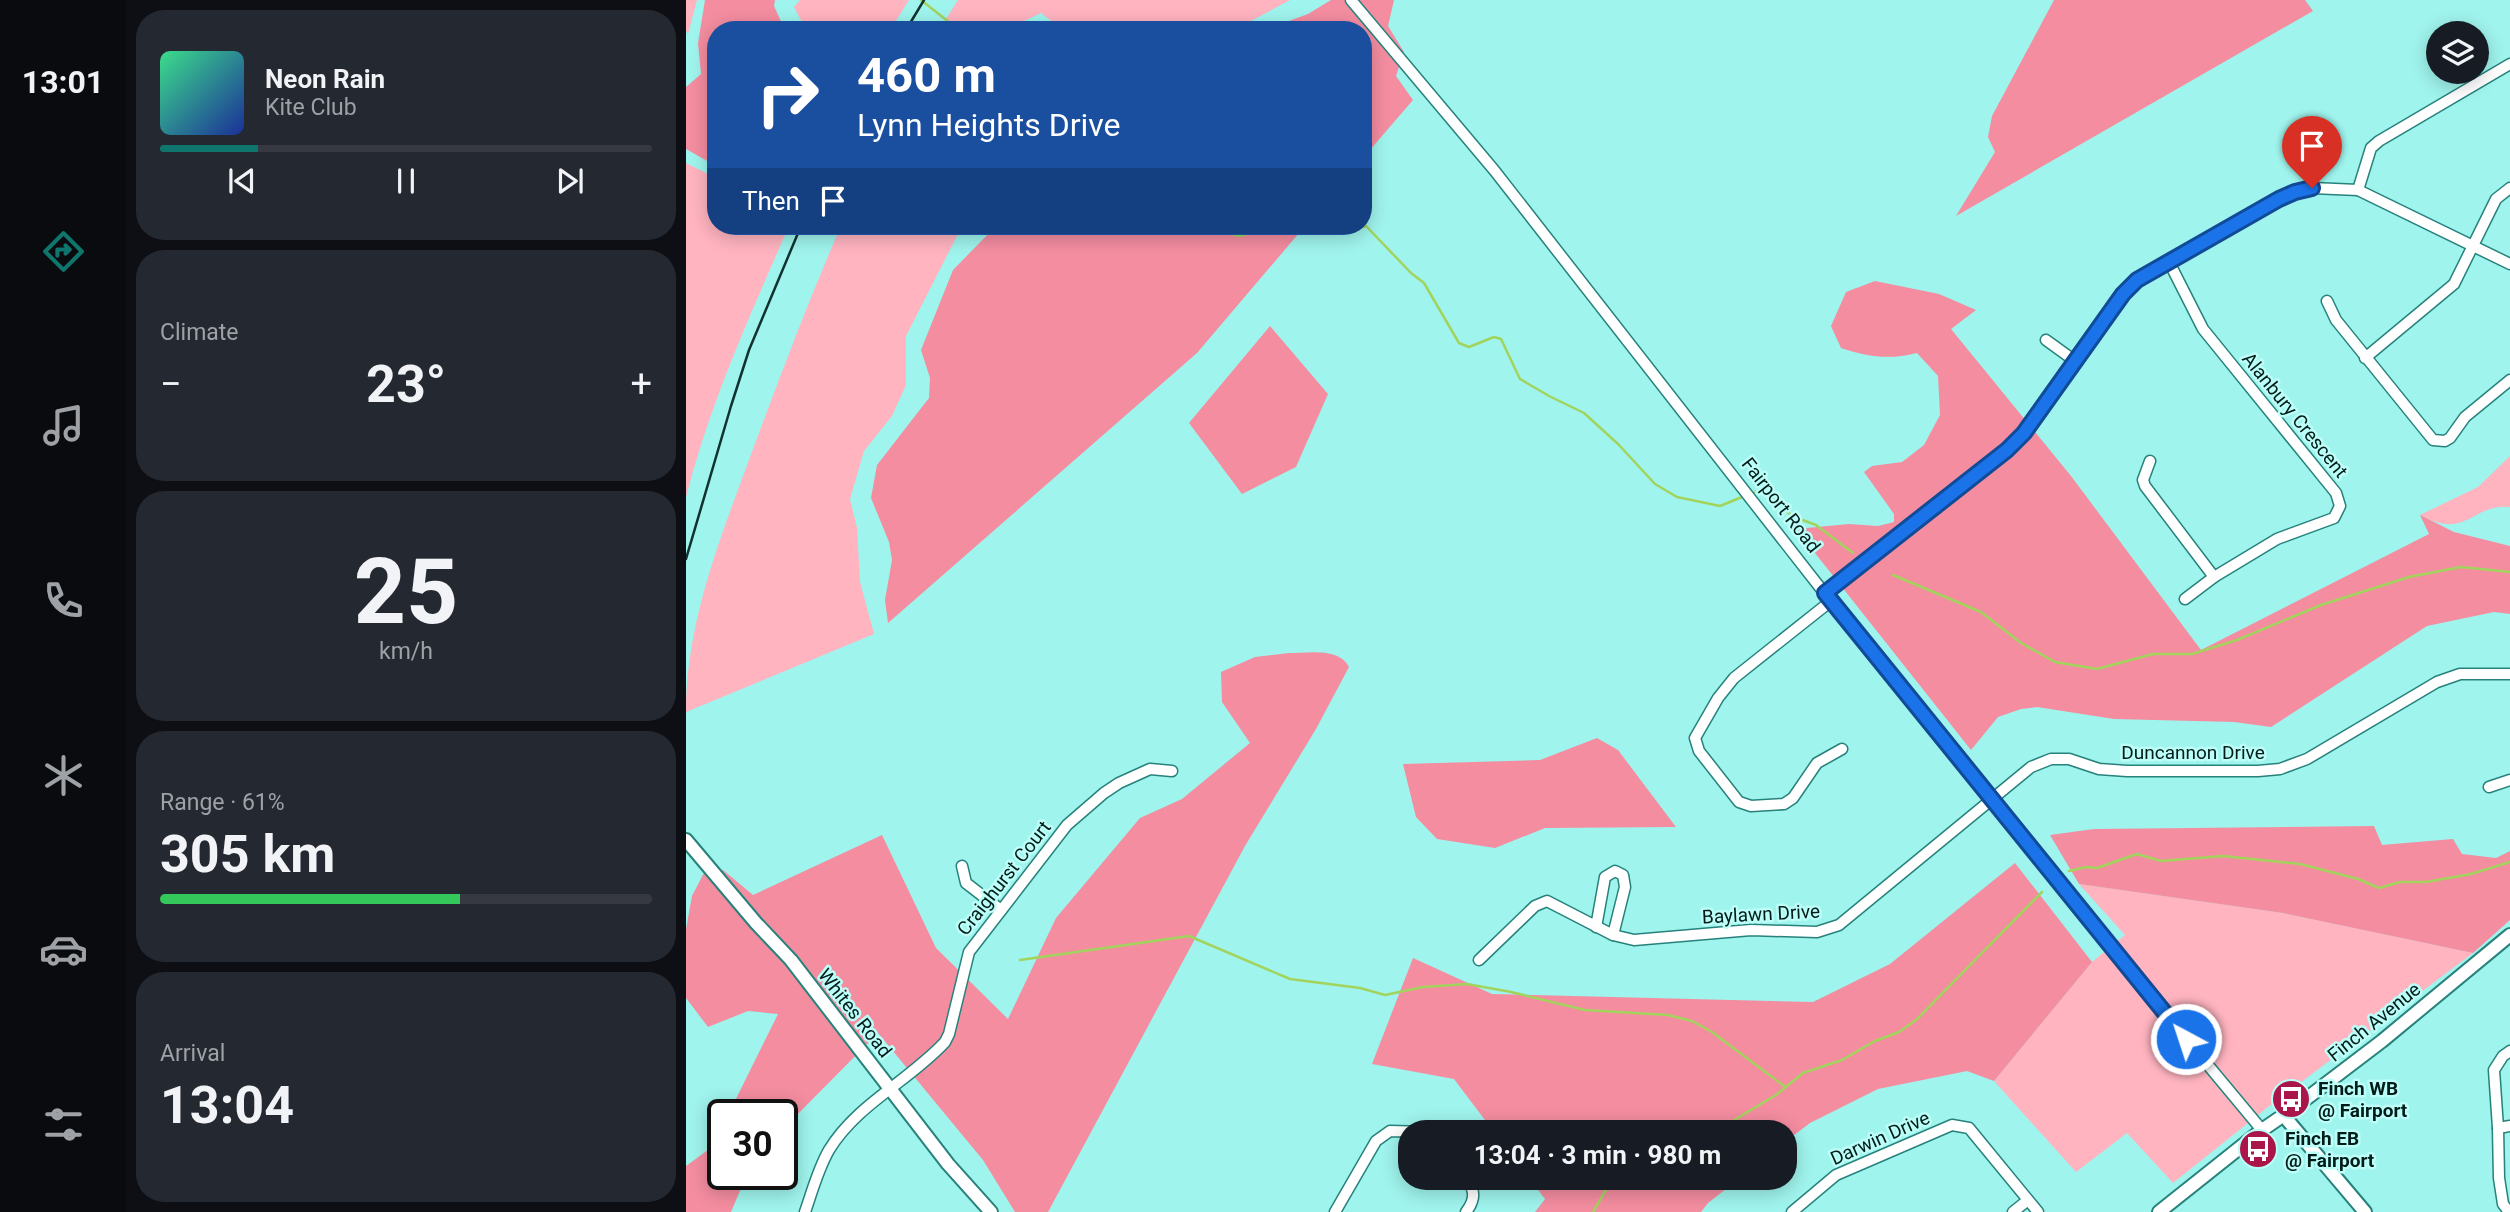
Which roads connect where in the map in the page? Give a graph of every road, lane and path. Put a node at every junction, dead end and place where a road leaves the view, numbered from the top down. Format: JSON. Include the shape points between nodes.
{"nodes":[{"id":1,"x":1351,"y":0,"type":"edge"},
{"id":2,"x":1369,"y":21,"type":"edge"},
{"id":3,"x":1372,"y":25,"type":"edge"},
{"id":4,"x":2510,"y":64,"type":"edge"},
{"id":5,"x":2510,"y":188,"type":"edge"},
{"id":6,"x":2358,"y":190,"type":"junction"},
{"id":7,"x":2474,"y":246,"type":"junction"},
{"id":8,"x":2169,"y":262,"type":"junction"},
{"id":9,"x":2510,"y":264,"type":"edge"},
{"id":10,"x":2327,"y":301,"type":"dead end"},
{"id":11,"x":2046,"y":340,"type":"dead end"},
{"id":12,"x":2365,"y":358,"type":"junction"},
{"id":13,"x":2075,"y":361,"type":"junction"},
{"id":14,"x":2510,"y":380,"type":"edge"},
{"id":15,"x":2150,"y":461,"type":"dead end"},
{"id":16,"x":2214,"y":577,"type":"junction"},
{"id":17,"x":1828,"y":597,"type":"junction"},
{"id":18,"x":2185,"y":599,"type":"dead end"},
{"id":19,"x":2510,"y":674,"type":"edge"},
{"id":20,"x":1842,"y":749,"type":"dead end"},
{"id":21,"x":1172,"y":771,"type":"dead end"},
{"id":22,"x":2510,"y":779,"type":"edge"},
{"id":23,"x":2488,"y":787,"type":"dead end"},
{"id":24,"x":1992,"y":800,"type":"junction"},
{"id":25,"x":686,"y":840,"type":"edge"},
{"id":26,"x":962,"y":866,"type":"dead end"},
{"id":27,"x":1001,"y":910,"type":"junction"},
{"id":28,"x":1596,"y":927,"type":"junction"},
{"id":29,"x":1613,"y":935,"type":"junction"},
{"id":30,"x":2510,"y":935,"type":"edge"},
{"id":31,"x":1479,"y":960,"type":"dead end"},
{"id":32,"x":2510,"y":1051,"type":"edge"},
{"id":33,"x":890,"y":1089,"type":"junction"},
{"id":34,"x":2284,"y":1116,"type":"junction"},
{"id":35,"x":2510,"y":1126,"type":"edge"},
{"id":36,"x":2498,"y":1128,"type":"junction"},
{"id":37,"x":2262,"y":1130,"type":"junction"},
{"id":38,"x":1398,"y":1131,"type":"edge"},
{"id":39,"x":1473,"y":1190,"type":"edge"},
{"id":40,"x":2028,"y":1200,"type":"junction"},
{"id":41,"x":805,"y":1212,"type":"edge"},
{"id":42,"x":990,"y":1212,"type":"edge"},
{"id":43,"x":1335,"y":1212,"type":"edge"},
{"id":44,"x":1466,"y":1212,"type":"edge"},
{"id":45,"x":1792,"y":1212,"type":"edge"},
{"id":46,"x":2013,"y":1212,"type":"edge"},
{"id":47,"x":2038,"y":1212,"type":"edge"},
{"id":48,"x":2159,"y":1212,"type":"edge"},
{"id":49,"x":2365,"y":1212,"type":"edge"},
{"id":50,"x":2509,"y":1212,"type":"edge"}],
"edges":[{"from":1,"to":2,"type":"street","name":"Fairport Road"},
{"from":3,"to":17,"type":"street","name":"Fairport Road","via":[[1494,170]]},
{"from":4,"to":6,"type":"street","via":[[2379,141],[2371,148]]},
{"from":5,"to":7,"type":"street","via":[[2496,199]]},
{"from":6,"to":7,"type":"street"},
{"from":6,"to":8,"type":"street","via":[[2295,192]]},
{"from":7,"to":9,"type":"street"},
{"from":7,"to":12,"type":"street","via":[[2454,285]]},
{"from":8,"to":13,"type":"street","via":[[2123,294]]},
{"from":8,"to":16,"type":"street","name":"Alanbury Crescent","via":[[2203,329],[2336,493],[2340,506],[2334,518],[2277,539]]},
{"from":10,"to":12,"type":"street"},
{"from":11,"to":13,"type":"street"},
{"from":12,"to":14,"type":"street","via":[[2433,440],[2450,438],[2465,417]]},
{"from":13,"to":17,"type":"street","via":[[2007,450]]},
{"from":15,"to":16,"type":"street","via":[[2143,480],[2146,486]]},
{"from":16,"to":18,"type":"street","name":"Alanbury Crescent"},
{"from":17,"to":20,"type":"street","via":[[1734,678],[1695,738],[1699,751],[1739,802],[1751,806],[1784,804],[1817,763]]},
{"from":17,"to":24,"type":"street","name":"Fairport Road"},
{"from":19,"to":24,"type":"street","name":"Duncannon Drive","via":[[2460,674],[2437,682],[2307,759],[2280,769],[2127,771],[2051,759],[2031,767]]},
{"from":21,"to":27,"type":"street","name":"Craighurst Court","via":[[1150,769],[1093,802],[1067,825]]},
{"from":22,"to":23,"type":"street"},
{"from":24,"to":29,"type":"street","name":"Baylawn Drive","via":[[1839,925],[1817,932],[1751,930],[1634,940]]},
{"from":24,"to":37,"type":"street","name":"Fairport Road"},
{"from":25,"to":33,"type":"main road","name":"Whites Road","via":[[791,960]]},
{"from":26,"to":27,"type":"street","via":[[966,883]]},
{"from":27,"to":33,"type":"street","name":"Craighurst Court","via":[[966,958],[945,1042]]},
{"from":28,"to":29,"type":"street","name":"Baylawn Drive"},
{"from":28,"to":29,"type":"street","via":[[1605,877],[1615,871],[1623,875],[1625,887]]},
{"from":28,"to":31,"type":"street","name":"Baylawn Drive","via":[[1546,901],[1535,906]]},
{"from":30,"to":34,"type":"main road","name":"Finch Avenue"},
{"from":32,"to":36,"type":"street","via":[[2494,1070]]},
{"from":33,"to":41,"type":"street","name":"Craighurst Court","via":[[859,1114],[834,1143]]},
{"from":33,"to":42,"type":"main road","name":"Whites Road"},
{"from":34,"to":37,"type":"main road","name":"Finch Avenue"},
{"from":34,"to":49,"type":"main road"},
{"from":35,"to":36,"type":"street"},
{"from":36,"to":50,"type":"street","via":[[2502,1204]]},
{"from":37,"to":48,"type":"main road","name":"Finch Avenue"},
{"from":38,"to":43,"type":"street","via":[[1376,1141]]},
{"from":39,"to":44,"type":"street"},
{"from":40,"to":45,"type":"street","name":"Darwin Drive","via":[[1969,1128],[1952,1125],[1836,1175]]},
{"from":40,"to":46,"type":"street"},
{"from":40,"to":47,"type":"street","name":"Darwin Drive"}]}
